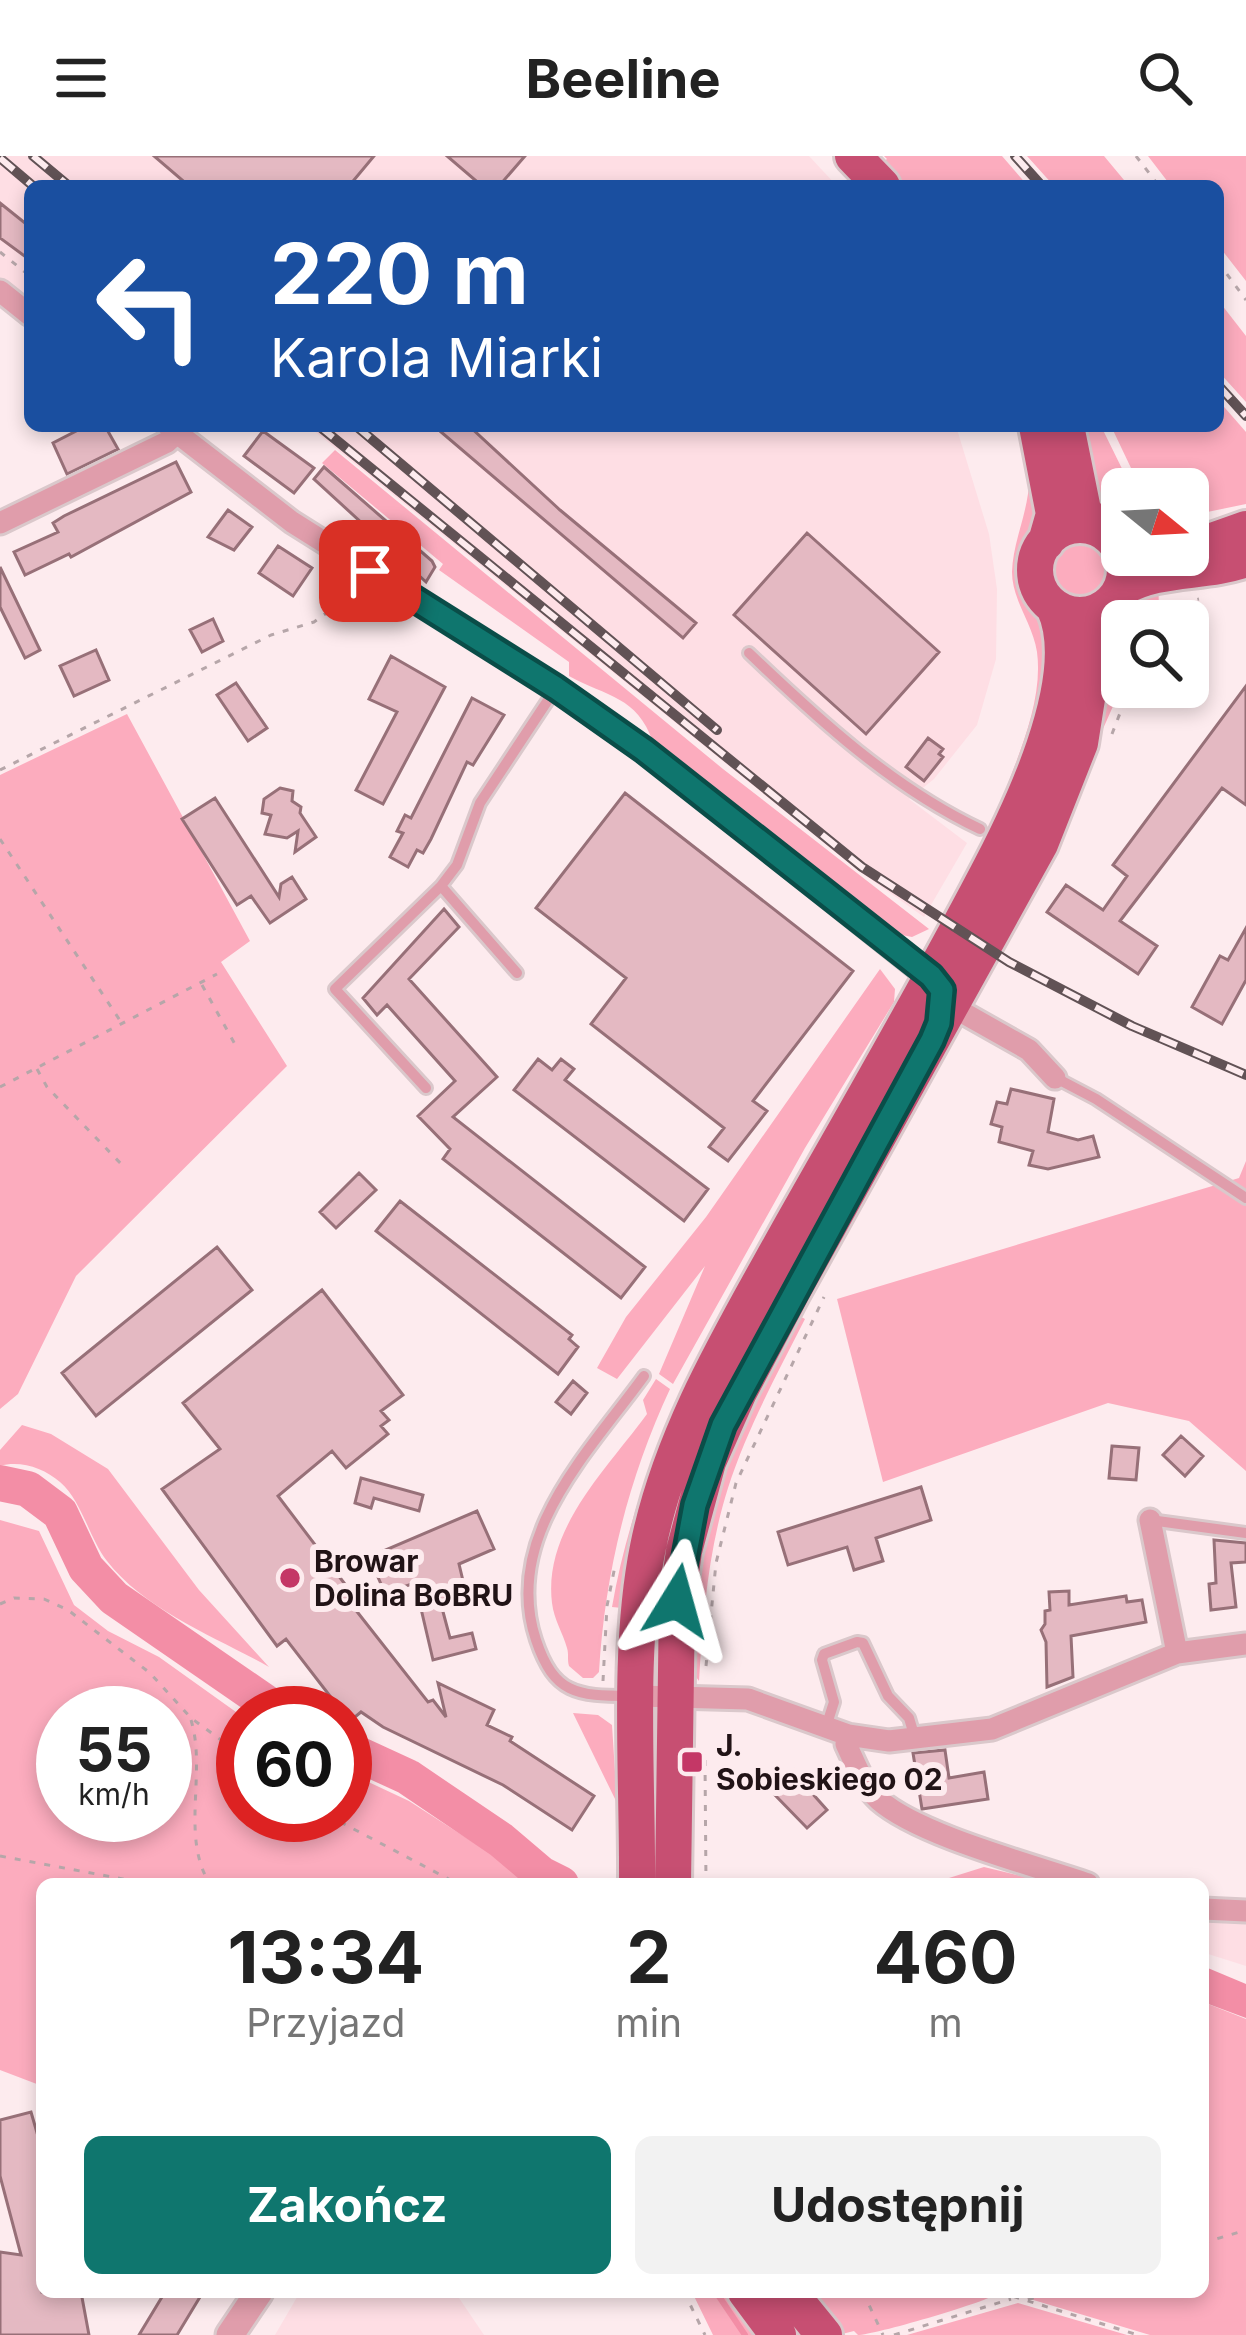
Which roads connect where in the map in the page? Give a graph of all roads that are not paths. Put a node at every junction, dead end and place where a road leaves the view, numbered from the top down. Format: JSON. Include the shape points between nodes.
{"nodes":[{"id":1,"x":853,"y":156,"type":"edge"},
{"id":2,"x":876,"y":180,"type":"edge"},
{"id":3,"x":0,"y":292,"type":"edge"},
{"id":4,"x":24,"y":310,"type":"edge"},
{"id":5,"x":172,"y":432,"type":"edge"},
{"id":6,"x":176,"y":432,"type":"edge"},
{"id":7,"x":1038,"y":432,"type":"edge"},
{"id":8,"x":1067,"y":432,"type":"edge"},
{"id":9,"x":0,"y":523,"type":"edge"},
{"id":10,"x":1101,"y":528,"type":"edge"},
{"id":11,"x":1246,"y":529,"type":"edge"},
{"id":12,"x":1101,"y":535,"type":"edge"},
{"id":13,"x":1209,"y":541,"type":"edge"},
{"id":14,"x":1046,"y":542,"type":"junction"},
{"id":15,"x":1246,"y":559,"type":"edge"},
{"id":16,"x":1119,"y":576,"type":"edge"},
{"id":17,"x":1111,"y":599,"type":"junction"},
{"id":18,"x":1054,"y":607,"type":"junction"},
{"id":19,"x":749,"y":653,"type":"dead end"},
{"id":20,"x":556,"y":688,"type":"junction"},
{"id":21,"x":980,"y":829,"type":"dead end"},
{"id":22,"x":441,"y":886,"type":"junction"},
{"id":23,"x":517,"y":973,"type":"dead end"},
{"id":24,"x":941,"y":991,"type":"junction"},
{"id":25,"x":1055,"y":1078,"type":"joint"},
{"id":26,"x":426,"y":1088,"type":"dead end"},
{"id":27,"x":1246,"y":1198,"type":"edge"},
{"id":28,"x":644,"y":1376,"type":"dead end"},
{"id":29,"x":1150,"y":1520,"type":"joint"},
{"id":30,"x":1246,"y":1533,"type":"edge"},
{"id":31,"x":1246,"y":1644,"type":"edge"},
{"id":32,"x":1177,"y":1654,"type":"junction"},
{"id":33,"x":656,"y":1696,"type":"junction"},
{"id":34,"x":826,"y":1727,"type":"junction"},
{"id":35,"x":848,"y":1735,"type":"junction"},
{"id":36,"x":915,"y":1738,"type":"junction"},
{"id":37,"x":665,"y":1870,"type":"edge"},
{"id":38,"x":1070,"y":1878,"type":"edge"},
{"id":39,"x":1209,"y":1910,"type":"edge"},
{"id":40,"x":1246,"y":1911,"type":"edge"},
{"id":41,"x":255,"y":2298,"type":"edge"},
{"id":42,"x":750,"y":2298,"type":"edge"},
{"id":43,"x":794,"y":2298,"type":"edge"},
{"id":44,"x":230,"y":2335,"type":"edge"},
{"id":45,"x":778,"y":2335,"type":"edge"},
{"id":46,"x":824,"y":2335,"type":"edge"}],
"edges":[{"from":1,"to":2,"type":"main road"},
{"from":3,"to":4,"type":"street"},
{"from":5,"to":9,"type":"street","via":[[167,442]]},
{"from":6,"to":20,"type":"street","via":[[292,522]]},
{"from":7,"to":14,"type":"main road","via":[[1054,514]]},
{"from":8,"to":10,"type":"main road","via":[[1083,510]]},
{"from":11,"to":13,"type":"main road"},
{"from":12,"to":14,"type":"main road","via":[[1064,529]]},
{"from":14,"to":18,"type":"main road","via":[[1036,576]]},
{"from":15,"to":17,"type":"main road","via":[[1150,575]]},
{"from":16,"to":17,"type":"main road"},
{"from":17,"to":18,"type":"main road","via":[[1069,614]]},
{"from":17,"to":24,"type":"main road","via":[[1080,742],[1040,844],[989,938]]},
{"from":18,"to":24,"type":"main road","via":[[1062,630],[1053,718]]},
{"from":19,"to":21,"type":"lane","via":[[914,791]]},
{"from":20,"to":22,"type":"lane","via":[[480,803]]},
{"from":20,"to":24,"type":"street","via":[[727,813]]},
{"from":22,"to":23,"type":"lane"},
{"from":22,"to":26,"type":"lane","via":[[335,989]]},
{"from":24,"to":25,"type":"street","via":[[1029,1050]]},
{"from":24,"to":33,"type":"main road","via":[[932,1040],[715,1444]]},
{"from":24,"to":33,"type":"main road","via":[[730,1337],[682,1436],[648,1548]]},
{"from":25,"to":27,"type":"lane"},
{"from":28,"to":33,"type":"lane","via":[[558,1496],[526,1577],[534,1634],[563,1688]]},
{"from":29,"to":30,"type":"lane"},
{"from":29,"to":32,"type":"street"},
{"from":31,"to":32,"type":"street"},
{"from":32,"to":36,"type":"street","via":[[992,1729]]},
{"from":33,"to":34,"type":"street","via":[[748,1700]]},
{"from":33,"to":37,"type":"main road"},
{"from":34,"to":35,"type":"street"},
{"from":34,"to":36,"type":"lane","via":[[834,1702],[824,1654],[857,1642]]},
{"from":35,"to":36,"type":"street"},
{"from":35,"to":38,"type":"street","via":[[867,1786],[896,1812]]},
{"from":39,"to":40,"type":"street"},
{"from":41,"to":44,"type":"street"},
{"from":42,"to":45,"type":"main road"},
{"from":43,"to":46,"type":"main road"}]}
